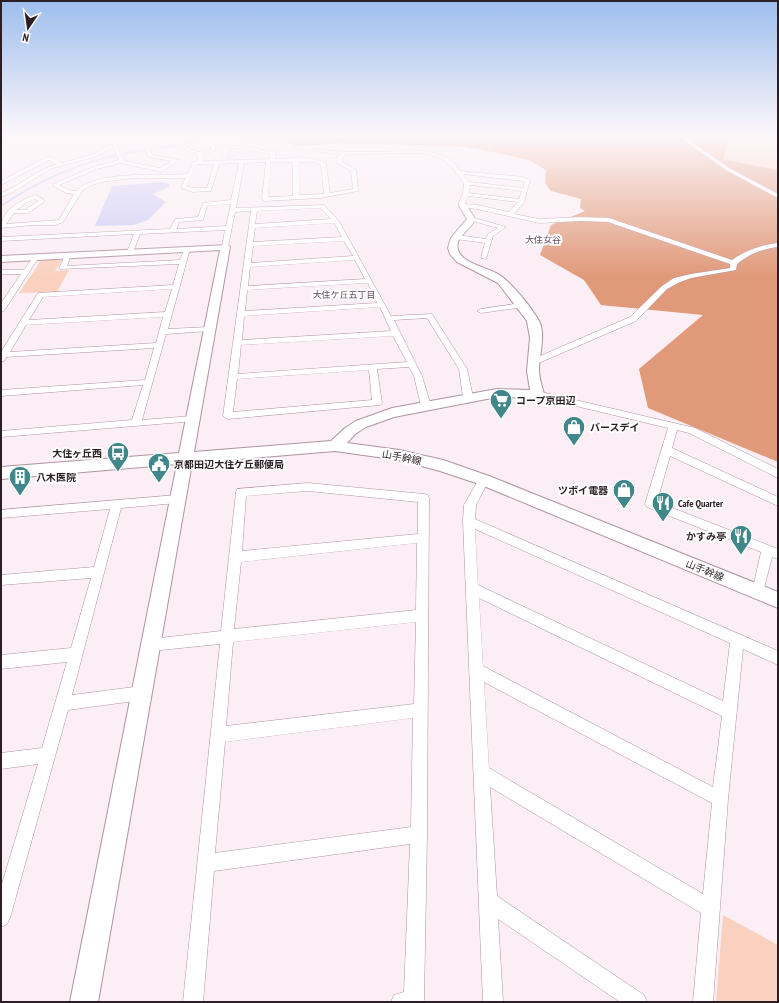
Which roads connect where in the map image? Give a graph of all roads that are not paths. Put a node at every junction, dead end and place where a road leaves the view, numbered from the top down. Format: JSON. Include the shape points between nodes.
{"nodes":[{"id":1,"x":24,"y":183,"type":"edge"},
{"id":2,"x":60,"y":183,"type":"edge"},
{"id":3,"x":95,"y":183,"type":"edge"},
{"id":4,"x":185,"y":183,"type":"edge"},
{"id":5,"x":211,"y":183,"type":"edge"},
{"id":6,"x":236,"y":183,"type":"edge"},
{"id":7,"x":267,"y":183,"type":"edge"},
{"id":8,"x":296,"y":183,"type":"edge"},
{"id":9,"x":325,"y":183,"type":"edge"},
{"id":10,"x":355,"y":183,"type":"edge"},
{"id":11,"x":467,"y":183,"type":"joint"},
{"id":12,"x":527,"y":183,"type":"edge"},
{"id":13,"x":752,"y":183,"type":"edge"},
{"id":14,"x":1,"y":190,"type":"edge"},
{"id":15,"x":525,"y":190,"type":"junction"},
{"id":16,"x":11,"y":191,"type":"junction"},
{"id":17,"x":78,"y":193,"type":"junction"},
{"id":18,"x":466,"y":194,"type":"junction"},
{"id":19,"x":1,"y":195,"type":"edge"},
{"id":20,"x":327,"y":195,"type":"junction"},
{"id":21,"x":778,"y":196,"type":"edge"},
{"id":22,"x":296,"y":197,"type":"junction"},
{"id":23,"x":522,"y":201,"type":"junction"},
{"id":24,"x":234,"y":202,"type":"junction"},
{"id":25,"x":463,"y":206,"type":"junction"},
{"id":26,"x":254,"y":209,"type":"junction"},
{"id":27,"x":233,"y":210,"type":"junction"},
{"id":28,"x":12,"y":211,"type":"dead end"},
{"id":29,"x":511,"y":214,"type":"junction"},
{"id":30,"x":471,"y":219,"type":"junction"},
{"id":31,"x":336,"y":221,"type":"junction"},
{"id":32,"x":1,"y":226,"type":"edge"},
{"id":33,"x":252,"y":226,"type":"junction"},
{"id":34,"x":229,"y":228,"type":"junction"},
{"id":35,"x":173,"y":230,"type":"junction"},
{"id":36,"x":138,"y":232,"type":"junction"},
{"id":37,"x":456,"y":237,"type":"junction"},
{"id":38,"x":1,"y":240,"type":"edge"},
{"id":39,"x":345,"y":240,"type":"junction"},
{"id":40,"x":487,"y":241,"type":"junction"},
{"id":41,"x":249,"y":244,"type":"junction"},
{"id":42,"x":778,"y":245,"type":"edge"},
{"id":43,"x":224,"y":247,"type":"junction"},
{"id":44,"x":187,"y":249,"type":"junction"},
{"id":45,"x":130,"y":252,"type":"junction"},
{"id":46,"x":68,"y":255,"type":"junction"},
{"id":47,"x":36,"y":257,"type":"junction"},
{"id":48,"x":356,"y":258,"type":"junction"},
{"id":49,"x":484,"y":258,"type":"dead end"},
{"id":50,"x":1,"y":259,"type":"edge"},
{"id":51,"x":184,"y":262,"type":"junction"},
{"id":52,"x":733,"y":263,"type":"junction"},
{"id":53,"x":247,"y":265,"type":"junction"},
{"id":54,"x":1,"y":272,"type":"edge"},
{"id":55,"x":26,"y":272,"type":"junction"},
{"id":56,"x":370,"y":281,"type":"junction"},
{"id":57,"x":177,"y":287,"type":"junction"},
{"id":58,"x":244,"y":288,"type":"junction"},
{"id":59,"x":1,"y":297,"type":"edge"},
{"id":60,"x":10,"y":297,"type":"junction"},
{"id":61,"x":382,"y":305,"type":"junction"},
{"id":62,"x":521,"y":305,"type":"junction"},
{"id":63,"x":1,"y":310,"type":"edge"},
{"id":64,"x":481,"y":311,"type":"dead end"},
{"id":65,"x":169,"y":314,"type":"junction"},
{"id":66,"x":240,"y":314,"type":"junction"},
{"id":67,"x":388,"y":318,"type":"junction"},
{"id":68,"x":23,"y":323,"type":"junction"},
{"id":69,"x":209,"y":330,"type":"junction"},
{"id":70,"x":164,"y":332,"type":"junction"},
{"id":71,"x":395,"y":333,"type":"junction"},
{"id":72,"x":237,"y":344,"type":"junction"},
{"id":73,"x":160,"y":346,"type":"junction"},
{"id":74,"x":2,"y":357,"type":"edge"},
{"id":75,"x":534,"y":362,"type":"junction"},
{"id":76,"x":412,"y":364,"type":"junction"},
{"id":77,"x":373,"y":368,"type":"junction"},
{"id":78,"x":232,"y":377,"type":"junction"},
{"id":79,"x":149,"y":382,"type":"junction"},
{"id":80,"x":1,"y":392,"type":"edge"},
{"id":81,"x":537,"y":394,"type":"junction"},
{"id":82,"x":468,"y":398,"type":"junction"},
{"id":83,"x":426,"y":406,"type":"junction"},
{"id":84,"x":192,"y":419,"type":"junction"},
{"id":85,"x":136,"y":424,"type":"junction"},
{"id":86,"x":674,"y":425,"type":"junction"},
{"id":87,"x":1,"y":434,"type":"edge"},
{"id":88,"x":335,"y":446,"type":"junction"},
{"id":89,"x":667,"y":450,"type":"junction"},
{"id":90,"x":186,"y":458,"type":"junction"},
{"id":91,"x":1,"y":473,"type":"edge"},
{"id":92,"x":778,"y":474,"type":"edge"},
{"id":93,"x":484,"y":480,"type":"junction"},
{"id":94,"x":177,"y":499,"type":"junction"},
{"id":95,"x":778,"y":502,"type":"edge"},
{"id":96,"x":117,"y":504,"type":"junction"},
{"id":97,"x":1,"y":514,"type":"edge"},
{"id":98,"x":468,"y":521,"type":"junction"},
{"id":99,"x":423,"y":538,"type":"junction"},
{"id":100,"x":772,"y":552,"type":"edge"},
{"id":101,"x":236,"y":557,"type":"junction"},
{"id":102,"x":98,"y":572,"type":"junction"},
{"id":103,"x":1,"y":580,"type":"edge"},
{"id":104,"x":472,"y":588,"type":"junction"},
{"id":105,"x":758,"y":592,"type":"junction"},
{"id":106,"x":778,"y":600,"type":"edge"},
{"id":107,"x":422,"y":616,"type":"junction"},
{"id":108,"x":227,"y":636,"type":"junction"},
{"id":109,"x":737,"y":640,"type":"junction"},
{"id":110,"x":151,"y":645,"type":"junction"},
{"id":111,"x":76,"y":654,"type":"junction"},
{"id":112,"x":778,"y":658,"type":"edge"},
{"id":113,"x":1,"y":662,"type":"edge"},
{"id":114,"x":476,"y":670,"type":"junction"},
{"id":115,"x":142,"y":693,"type":"junction"},
{"id":116,"x":63,"y":703,"type":"junction"},
{"id":117,"x":421,"y":710,"type":"junction"},
{"id":118,"x":730,"y":712,"type":"junction"},
{"id":119,"x":218,"y":735,"type":"junction"},
{"id":120,"x":48,"y":755,"type":"junction"},
{"id":121,"x":1,"y":761,"type":"edge"},
{"id":122,"x":482,"y":773,"type":"junction"},
{"id":123,"x":720,"y":799,"type":"junction"},
{"id":124,"x":419,"y":834,"type":"junction"},
{"id":125,"x":206,"y":863,"type":"junction"},
{"id":126,"x":5,"y":890,"type":"edge"},
{"id":127,"x":488,"y":900,"type":"junction"},
{"id":128,"x":711,"y":909,"type":"junction"},
{"id":129,"x":1,"y":918,"type":"edge"},
{"id":130,"x":84,"y":1002,"type":"edge"},
{"id":131,"x":193,"y":1002,"type":"edge"},
{"id":132,"x":402,"y":1002,"type":"edge"},
{"id":133,"x":493,"y":1002,"type":"edge"},
{"id":134,"x":636,"y":1002,"type":"edge"},
{"id":135,"x":703,"y":1002,"type":"edge"}],
"edges":[{"from":1,"to":16,"type":"street"},
{"from":2,"to":17,"type":"street","via":[[55,185],[68,192]]},
{"from":3,"to":17,"type":"street","via":[[87,185]]},
{"from":4,"to":5,"type":"street","via":[[183,187],[193,190],[209,190]]},
{"from":6,"to":24,"type":"street"},
{"from":7,"to":22,"type":"street","via":[[265,199]]},
{"from":8,"to":22,"type":"street"},
{"from":9,"to":20,"type":"street"},
{"from":10,"to":20,"type":"street","via":[[356,190]]},
{"from":11,"to":15,"type":"street"},
{"from":11,"to":18,"type":"street"},
{"from":12,"to":15,"type":"street"},
{"from":13,"to":21,"type":"street"},
{"from":14,"to":16,"type":"street"},
{"from":15,"to":23,"type":"street"},
{"from":16,"to":19,"type":"street"},
{"from":17,"to":32,"type":"street","via":[[61,221]]},
{"from":18,"to":23,"type":"street"},
{"from":18,"to":25,"type":"street","via":[[461,204]]},
{"from":20,"to":22,"type":"street"},
{"from":23,"to":29,"type":"street"},
{"from":24,"to":27,"type":"street"},
{"from":24,"to":35,"type":"street","via":[[205,204],[201,219],[177,220]]},
{"from":25,"to":29,"type":"street","via":[[477,206]]},
{"from":25,"to":30,"type":"street"},
{"from":26,"to":27,"type":"street"},
{"from":26,"to":31,"type":"street","via":[[322,206]]},
{"from":26,"to":33,"type":"street"},
{"from":27,"to":34,"type":"street"},
{"from":28,"to":32,"type":"street"},
{"from":29,"to":52,"type":"street","via":[[539,221],[609,220]]},
{"from":30,"to":37,"type":"street"},
{"from":30,"to":40,"type":"street","via":[[503,227],[490,235]]},
{"from":31,"to":33,"type":"street"},
{"from":31,"to":39,"type":"street"},
{"from":33,"to":41,"type":"street"},
{"from":34,"to":35,"type":"street"},
{"from":34,"to":43,"type":"street"},
{"from":35,"to":36,"type":"street"},
{"from":36,"to":38,"type":"street"},
{"from":36,"to":45,"type":"street"},
{"from":37,"to":40,"type":"street"},
{"from":37,"to":62,"type":"street","via":[[453,246],[456,256],[472,267],[499,278]]},
{"from":39,"to":41,"type":"street"},
{"from":39,"to":48,"type":"street"},
{"from":40,"to":49,"type":"street"},
{"from":41,"to":53,"type":"street"},
{"from":42,"to":52,"type":"street","via":[[767,246],[743,255]]},
{"from":43,"to":44,"type":"street"},
{"from":43,"to":69,"type":"street"},
{"from":44,"to":45,"type":"street"},
{"from":44,"to":51,"type":"street"},
{"from":45,"to":46,"type":"street"},
{"from":46,"to":47,"type":"street"},
{"from":46,"to":51,"type":"street","via":[[62,268]]},
{"from":47,"to":50,"type":"street"},
{"from":47,"to":55,"type":"street"},
{"from":48,"to":53,"type":"street"},
{"from":48,"to":56,"type":"street"},
{"from":51,"to":57,"type":"street"},
{"from":52,"to":75,"type":"street","via":[[734,269],[729,271],[676,280],[640,314]]},
{"from":53,"to":58,"type":"street"},
{"from":54,"to":55,"type":"street"},
{"from":55,"to":60,"type":"street"},
{"from":56,"to":58,"type":"street"},
{"from":56,"to":61,"type":"street"},
{"from":57,"to":65,"type":"street"},
{"from":57,"to":68,"type":"street","via":[[41,295]]},
{"from":58,"to":66,"type":"street"},
{"from":59,"to":60,"type":"street"},
{"from":60,"to":63,"type":"street"},
{"from":61,"to":66,"type":"street"},
{"from":61,"to":67,"type":"street"},
{"from":62,"to":64,"type":"street"},
{"from":62,"to":75,"type":"street","via":[[535,325]]},
{"from":65,"to":68,"type":"street"},
{"from":65,"to":70,"type":"street"},
{"from":66,"to":72,"type":"street"},
{"from":67,"to":71,"type":"street"},
{"from":67,"to":82,"type":"street","via":[[429,316],[463,369]]},
{"from":68,"to":74,"type":"street"},
{"from":69,"to":70,"type":"street"},
{"from":69,"to":84,"type":"street"},
{"from":70,"to":73,"type":"street"},
{"from":71,"to":72,"type":"street"},
{"from":71,"to":76,"type":"street"},
{"from":72,"to":78,"type":"street"},
{"from":73,"to":74,"type":"street"},
{"from":73,"to":79,"type":"street"},
{"from":75,"to":81,"type":"street","via":[[532,369]]},
{"from":76,"to":77,"type":"street"},
{"from":76,"to":83,"type":"street"},
{"from":77,"to":78,"type":"street"},
{"from":77,"to":78,"type":"street","via":[[377,403],[228,416]]},
{"from":79,"to":80,"type":"street"},
{"from":79,"to":85,"type":"street"},
{"from":81,"to":82,"type":"street","via":[[508,392]]},
{"from":81,"to":86,"type":"street"},
{"from":82,"to":83,"type":"street"},
{"from":83,"to":88,"type":"street","via":[[385,415],[361,424]]},
{"from":84,"to":85,"type":"street"},
{"from":84,"to":90,"type":"street"},
{"from":85,"to":87,"type":"street"},
{"from":86,"to":89,"type":"street"},
{"from":86,"to":92,"type":"street","via":[[718,442]]},
{"from":88,"to":90,"type":"street","name":"山手幹線"},
{"from":88,"to":93,"type":"street","name":"山手幹線","via":[[399,454]]},
{"from":89,"to":95,"type":"street"},
{"from":89,"to":100,"type":"street","via":[[651,504]]},
{"from":90,"to":91,"type":"street","name":"山手幹線"},
{"from":90,"to":94,"type":"street"},
{"from":93,"to":98,"type":"street","via":[[470,505]]},
{"from":93,"to":105,"type":"street","name":"山手幹線"},
{"from":94,"to":96,"type":"street"},
{"from":94,"to":110,"type":"street"},
{"from":96,"to":97,"type":"street"},
{"from":96,"to":102,"type":"street"},
{"from":98,"to":104,"type":"street"},
{"from":98,"to":109,"type":"street"},
{"from":99,"to":101,"type":"street"},
{"from":99,"to":101,"type":"street","via":[[424,498],[308,487],[241,492]]},
{"from":99,"to":107,"type":"street"},
{"from":100,"to":105,"type":"street"},
{"from":101,"to":108,"type":"street"},
{"from":102,"to":103,"type":"street"},
{"from":102,"to":111,"type":"street"},
{"from":104,"to":114,"type":"street"},
{"from":104,"to":118,"type":"street"},
{"from":105,"to":106,"type":"street","name":"山手幹線"},
{"from":107,"to":108,"type":"street"},
{"from":107,"to":117,"type":"street"},
{"from":108,"to":110,"type":"street"},
{"from":108,"to":119,"type":"street"},
{"from":109,"to":112,"type":"street"},
{"from":109,"to":118,"type":"street"},
{"from":110,"to":115,"type":"street"},
{"from":111,"to":113,"type":"street"},
{"from":111,"to":116,"type":"street"},
{"from":114,"to":122,"type":"street"},
{"from":114,"to":123,"type":"street"},
{"from":115,"to":116,"type":"street"},
{"from":115,"to":130,"type":"street"},
{"from":116,"to":120,"type":"street"},
{"from":117,"to":119,"type":"street"},
{"from":117,"to":124,"type":"street"},
{"from":118,"to":123,"type":"street"},
{"from":119,"to":125,"type":"street"},
{"from":120,"to":121,"type":"street"},
{"from":120,"to":126,"type":"street"},
{"from":122,"to":127,"type":"street"},
{"from":122,"to":128,"type":"street"},
{"from":123,"to":128,"type":"street"},
{"from":124,"to":125,"type":"street"},
{"from":124,"to":132,"type":"street","via":[[414,1000]]},
{"from":125,"to":131,"type":"street"},
{"from":126,"to":129,"type":"street"},
{"from":127,"to":133,"type":"street"},
{"from":127,"to":134,"type":"street"},
{"from":128,"to":135,"type":"street"}]}
